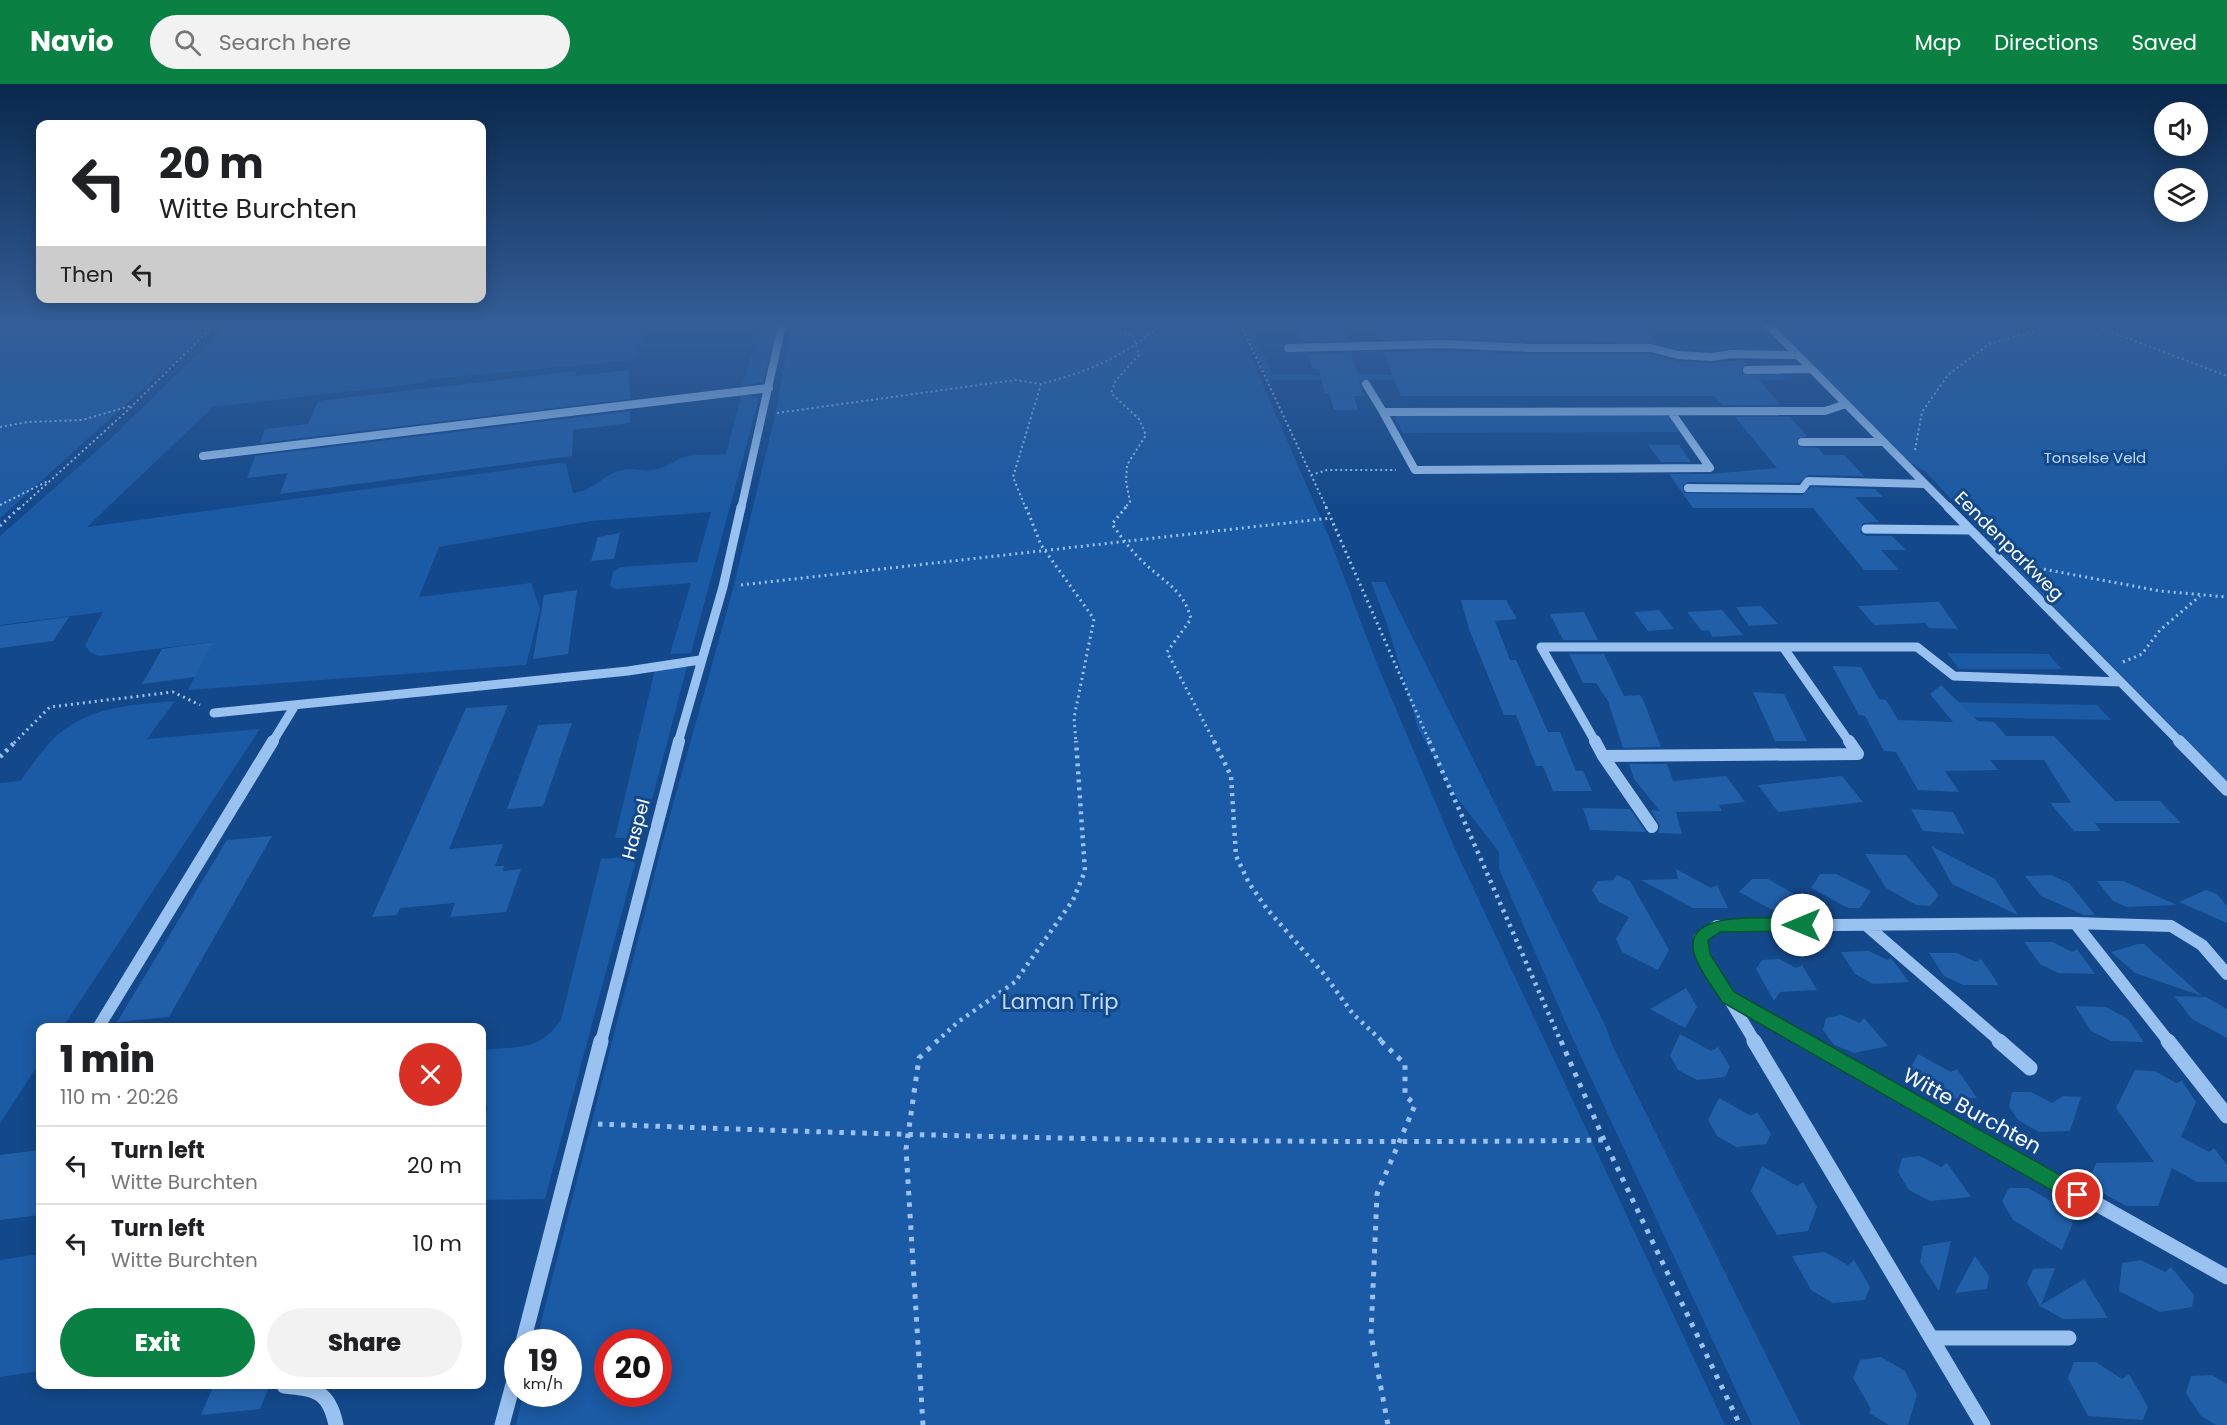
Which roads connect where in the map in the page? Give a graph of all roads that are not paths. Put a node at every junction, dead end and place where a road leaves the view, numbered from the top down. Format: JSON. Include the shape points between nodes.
{"nodes":[{"id":1,"x":769,"y":388,"type":"joint"},
{"id":2,"x":1368,"y":388,"type":"edge"},
{"id":3,"x":1829,"y":388,"type":"edge"},
{"id":4,"x":1846,"y":405,"type":"junction"},
{"id":5,"x":1383,"y":412,"type":"junction"},
{"id":6,"x":1671,"y":412,"type":"junction"},
{"id":7,"x":1802,"y":442,"type":"dead end"},
{"id":8,"x":1883,"y":442,"type":"junction"},
{"id":9,"x":203,"y":456,"type":"dead end"},
{"id":10,"x":1924,"y":484,"type":"junction"},
{"id":11,"x":1688,"y":488,"type":"dead end"},
{"id":12,"x":1866,"y":529,"type":"dead end"},
{"id":13,"x":1970,"y":530,"type":"junction"},
{"id":14,"x":1783,"y":647,"type":"junction"},
{"id":15,"x":700,"y":660,"type":"junction"},
{"id":16,"x":2121,"y":682,"type":"junction"},
{"id":17,"x":294,"y":706,"type":"junction"},
{"id":18,"x":214,"y":713,"type":"road end"},
{"id":19,"x":1603,"y":756,"type":"junction"},
{"id":20,"x":2227,"y":790,"type":"edge"},
{"id":21,"x":1652,"y":827,"type":"dead end"},
{"id":22,"x":2075,"y":923,"type":"junction"},
{"id":23,"x":1866,"y":925,"type":"junction"},
{"id":24,"x":2227,"y":974,"type":"edge"},
{"id":25,"x":1728,"y":997,"type":"junction"},
{"id":26,"x":101,"y":1023,"type":"edge"},
{"id":27,"x":2030,"y":1068,"type":"dead end"},
{"id":28,"x":2227,"y":1116,"type":"edge"},
{"id":29,"x":2227,"y":1277,"type":"edge"},
{"id":30,"x":527,"y":1329,"type":"edge"},
{"id":31,"x":1930,"y":1338,"type":"junction"},
{"id":32,"x":2069,"y":1338,"type":"dead end"},
{"id":33,"x":315,"y":1389,"type":"edge"},
{"id":34,"x":507,"y":1407,"type":"edge"},
{"id":35,"x":336,"y":1425,"type":"edge"},
{"id":36,"x":502,"y":1425,"type":"edge"},
{"id":37,"x":1983,"y":1425,"type":"edge"}],
"edges":[{"from":1,"to":9,"type":"street"},
{"from":1,"to":15,"type":"street","name":"Haspel","via":[[723,587]]},
{"from":2,"to":5,"type":"street"},
{"from":3,"to":4,"type":"street","name":"Eendenparkweg"},
{"from":4,"to":6,"type":"street","via":[[1825,411]]},
{"from":4,"to":8,"type":"street","name":"Eendenparkweg"},
{"from":5,"to":6,"type":"street"},
{"from":5,"to":6,"type":"street","via":[[1415,470],[1710,468]]},
{"from":7,"to":8,"type":"street"},
{"from":8,"to":10,"type":"street","name":"Eendenparkweg"},
{"from":10,"to":11,"type":"street","via":[[1808,481],[1802,489]]},
{"from":10,"to":13,"type":"street","name":"Eendenparkweg"},
{"from":12,"to":13,"type":"street"},
{"from":13,"to":16,"type":"street","name":"Eendenparkweg"},
{"from":14,"to":16,"type":"street","via":[[1917,647],[1954,676]]},
{"from":14,"to":19,"type":"street","via":[[1541,647]]},
{"from":14,"to":19,"type":"street","via":[[1858,754]]},
{"from":15,"to":17,"type":"street"},
{"from":15,"to":30,"type":"street","name":"Haspel"},
{"from":16,"to":20,"type":"street","name":"Eendenparkweg"},
{"from":17,"to":18,"type":"street"},
{"from":17,"to":26,"type":"street"},
{"from":19,"to":21,"type":"street"},
{"from":22,"to":23,"type":"street","name":"Witte Burchten"},
{"from":22,"to":24,"type":"street","name":"Witte Burchten","via":[[2170,926],[2202,945]]},
{"from":22,"to":28,"type":"street"},
{"from":23,"to":25,"type":"street","name":"Witte Burchten","via":[[1717,926],[1700,938],[1702,954]]},
{"from":23,"to":27,"type":"street"},
{"from":25,"to":29,"type":"street","name":"Witte Burchten"},
{"from":25,"to":31,"type":"street","name":"Witte Burchten"},
{"from":31,"to":32,"type":"street"},
{"from":31,"to":37,"type":"street","name":"Witte Burchten"},
{"from":33,"to":35,"type":"street","via":[[333,1406]]},
{"from":34,"to":36,"type":"street"}]}
